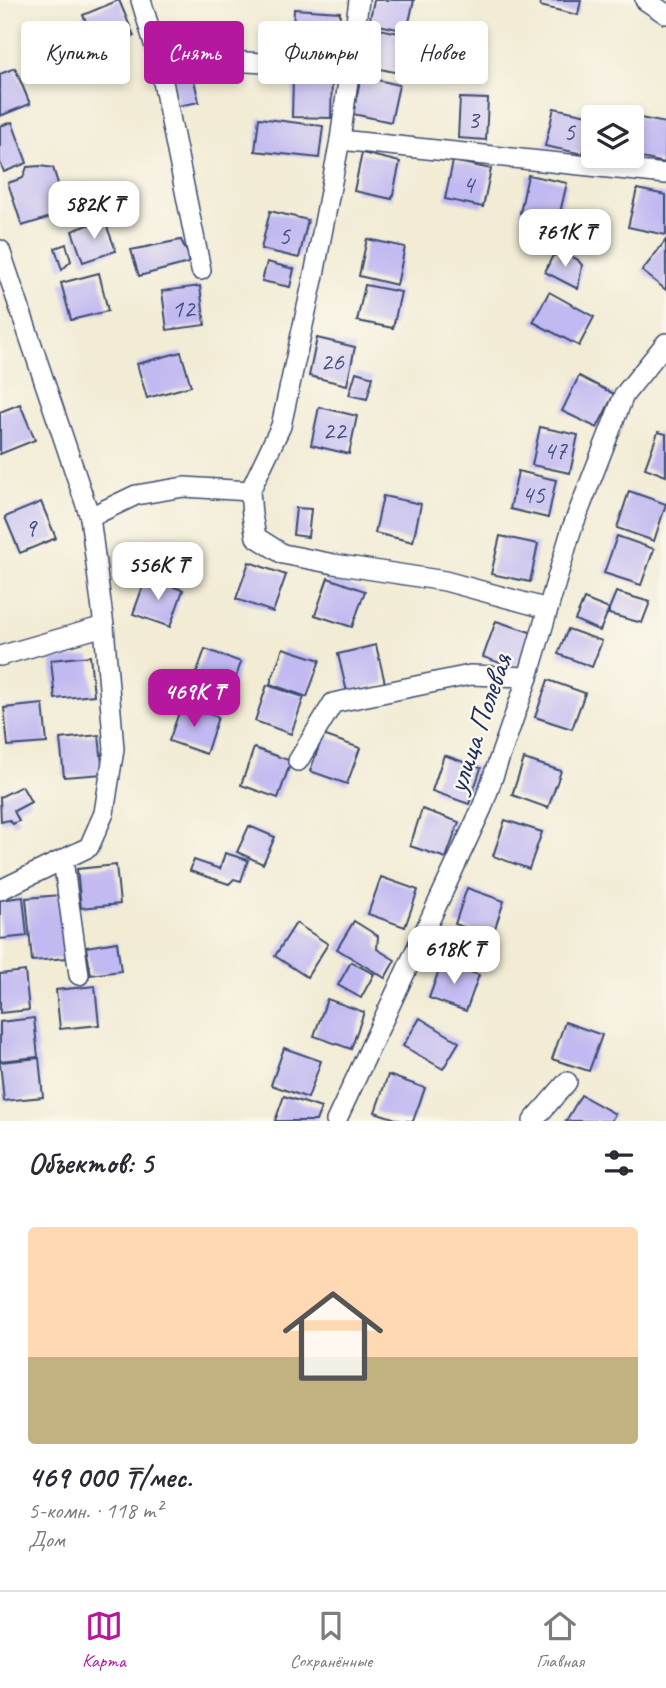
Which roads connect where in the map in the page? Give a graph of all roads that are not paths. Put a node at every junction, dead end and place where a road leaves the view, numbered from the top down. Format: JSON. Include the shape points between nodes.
{"nodes":[{"id":1,"x":141,"y":0,"type":"edge"},
{"id":2,"x":359,"y":0,"type":"edge"},
{"id":3,"x":645,"y":0,"type":"edge"},
{"id":4,"x":666,"y":14,"type":"edge"},
{"id":5,"x":147,"y":21,"type":"edge"},
{"id":6,"x":356,"y":21,"type":"edge"},
{"id":7,"x":163,"y":84,"type":"edge"},
{"id":8,"x":347,"y":84,"type":"edge"},
{"id":9,"x":340,"y":139,"type":"junction"},
{"id":10,"x":666,"y":174,"type":"edge"},
{"id":11,"x":0,"y":250,"type":"edge"},
{"id":12,"x":201,"y":270,"type":"dead end"},
{"id":13,"x":666,"y":343,"type":"edge"},
{"id":14,"x":250,"y":491,"type":"junction"},
{"id":15,"x":90,"y":517,"type":"junction"},
{"id":16,"x":548,"y":609,"type":"junction"},
{"id":17,"x":104,"y":626,"type":"junction"},
{"id":18,"x":0,"y":656,"type":"edge"},
{"id":19,"x":528,"y":677,"type":"junction"},
{"id":20,"x":298,"y":761,"type":"dead end"},
{"id":21,"x":63,"y":860,"type":"junction"},
{"id":22,"x":0,"y":890,"type":"edge"},
{"id":23,"x":79,"y":975,"type":"dead end"},
{"id":24,"x":567,"y":1082,"type":"dead end"},
{"id":25,"x":336,"y":1121,"type":"edge"},
{"id":26,"x":533,"y":1121,"type":"edge"}],
"edges":[{"from":1,"to":5,"type":"street"},
{"from":2,"to":6,"type":"street"},
{"from":3,"to":4,"type":"street"},
{"from":7,"to":12,"type":"street"},
{"from":8,"to":9,"type":"street"},
{"from":9,"to":10,"type":"street"},
{"from":9,"to":14,"type":"street","via":[[281,426]]},
{"from":11,"to":15,"type":"street"},
{"from":13,"to":16,"type":"street","name":"улица Полевая","via":[[624,395],[570,531]]},
{"from":14,"to":15,"type":"street","via":[[184,487],[136,495]]},
{"from":14,"to":16,"type":"street","via":[[256,537],[283,554],[445,581]]},
{"from":15,"to":17,"type":"street"},
{"from":16,"to":19,"type":"street","name":"улица Полевая"},
{"from":17,"to":18,"type":"street"},
{"from":17,"to":21,"type":"street","via":[[114,749],[104,813],[89,847]]},
{"from":19,"to":20,"type":"street","via":[[470,674],[333,703]]},
{"from":19,"to":25,"type":"street","name":"улица Полевая","via":[[482,808]]},
{"from":21,"to":22,"type":"street"},
{"from":21,"to":23,"type":"street"},
{"from":24,"to":26,"type":"street"}]}
